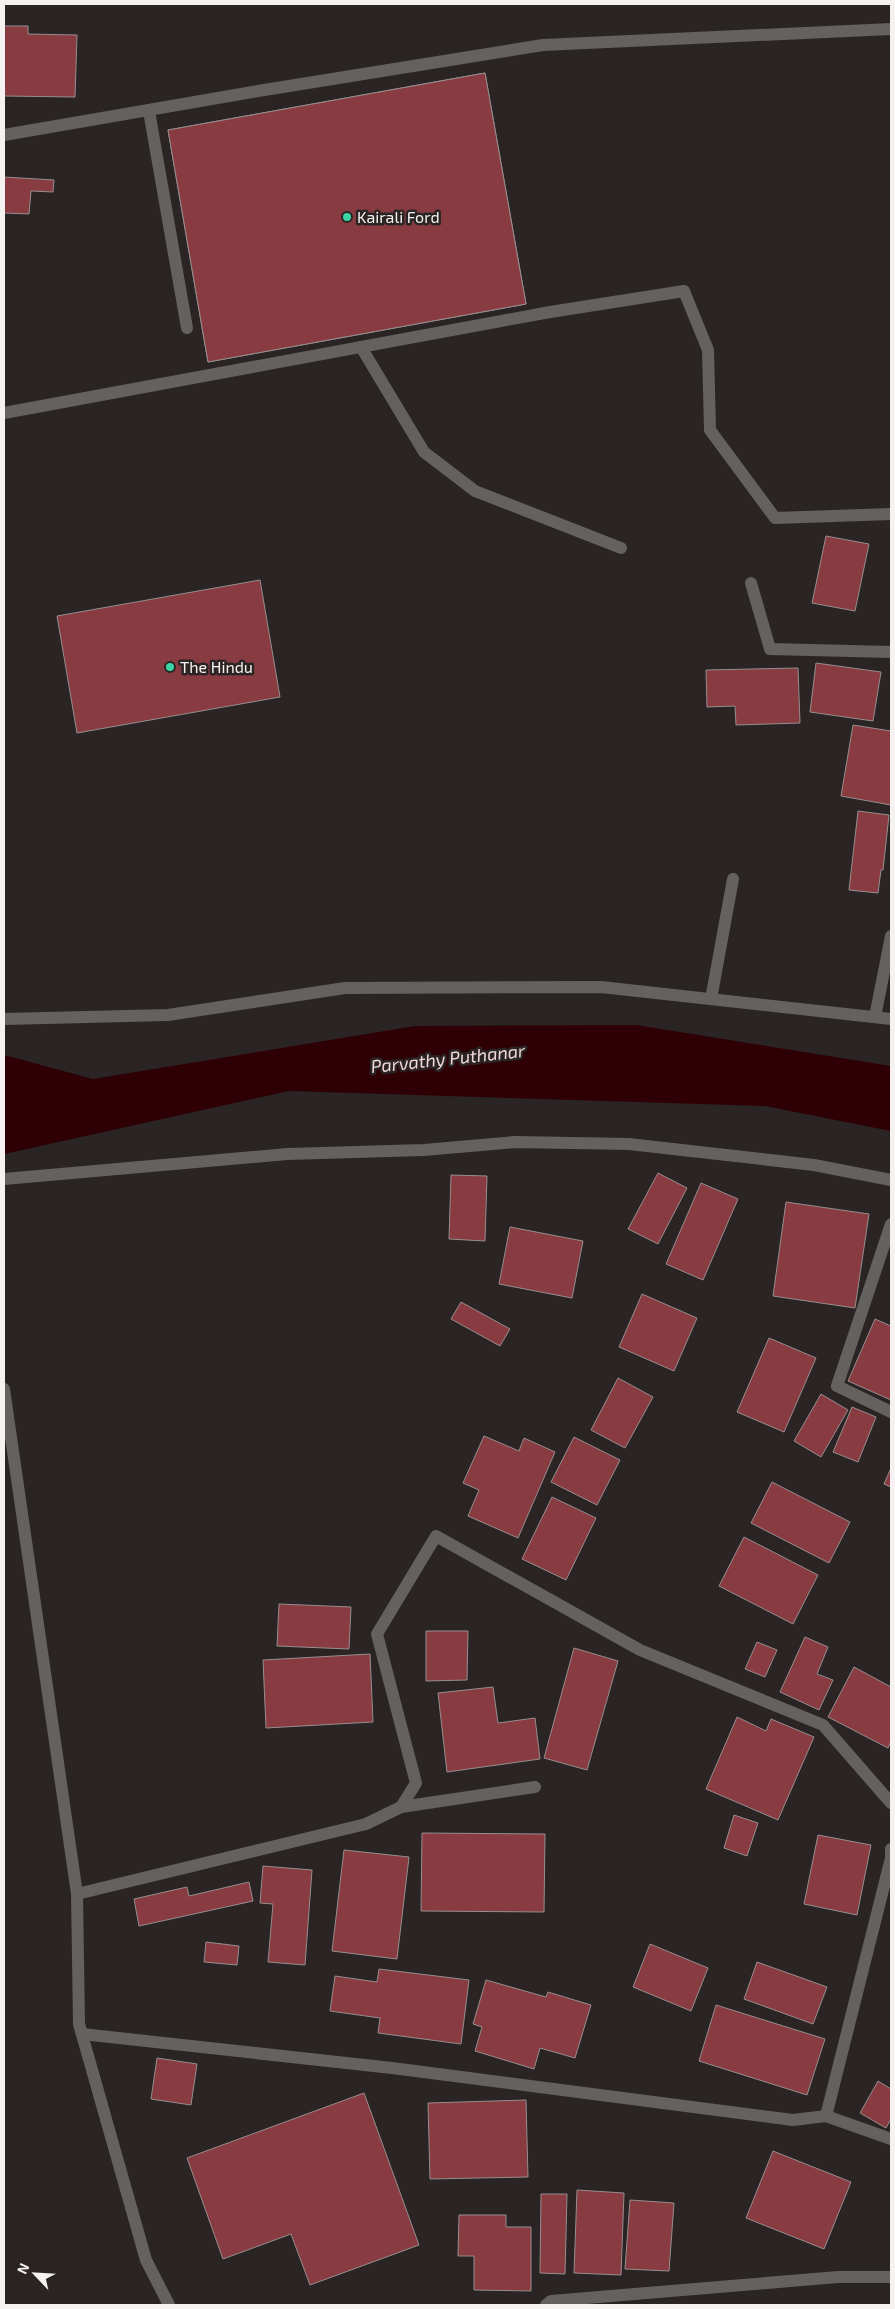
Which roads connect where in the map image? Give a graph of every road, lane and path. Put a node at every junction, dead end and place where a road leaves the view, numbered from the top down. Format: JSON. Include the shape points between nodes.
{"nodes":[{"id":1,"x":891,"y":29,"type":"edge"},
{"id":2,"x":149,"y":111,"type":"junction"},
{"id":3,"x":4,"y":134,"type":"edge"},
{"id":4,"x":187,"y":328,"type":"dead end"},
{"id":5,"x":361,"y":347,"type":"junction"},
{"id":6,"x":4,"y":413,"type":"edge"},
{"id":7,"x":891,"y":514,"type":"edge"},
{"id":8,"x":621,"y":548,"type":"dead end"},
{"id":9,"x":751,"y":583,"type":"dead end"},
{"id":10,"x":891,"y":652,"type":"edge"},
{"id":11,"x":733,"y":879,"type":"dead end"},
{"id":12,"x":891,"y":936,"type":"edge"},
{"id":13,"x":711,"y":999,"type":"junction"},
{"id":14,"x":875,"y":1017,"type":"junction"},
{"id":15,"x":4,"y":1019,"type":"edge"},
{"id":16,"x":891,"y":1019,"type":"edge"},
{"id":17,"x":4,"y":1179,"type":"edge"},
{"id":18,"x":891,"y":1180,"type":"edge"},
{"id":19,"x":891,"y":1224,"type":"edge"},
{"id":20,"x":4,"y":1389,"type":"edge"},
{"id":21,"x":891,"y":1412,"type":"edge"},
{"id":22,"x":535,"y":1787,"type":"dead end"},
{"id":23,"x":891,"y":1802,"type":"edge"},
{"id":24,"x":401,"y":1807,"type":"junction"},
{"id":25,"x":891,"y":1849,"type":"edge"},
{"id":26,"x":78,"y":1894,"type":"junction"},
{"id":27,"x":82,"y":2034,"type":"junction"},
{"id":28,"x":826,"y":2116,"type":"junction"},
{"id":29,"x":891,"y":2140,"type":"edge"},
{"id":30,"x":891,"y":2277,"type":"edge"},
{"id":31,"x":165,"y":2303,"type":"edge"},
{"id":32,"x":546,"y":2305,"type":"edge"}],
"edges":[{"from":1,"to":2,"type":"street","via":[[543,45]]},
{"from":2,"to":3,"type":"street"},
{"from":2,"to":4,"type":"street"},
{"from":5,"to":6,"type":"street"},
{"from":5,"to":7,"type":"street","via":[[684,291],[708,350],[710,430],[775,518]]},
{"from":5,"to":8,"type":"street","via":[[424,452],[475,491]]},
{"from":9,"to":10,"type":"street","via":[[770,649]]},
{"from":11,"to":13,"type":"street"},
{"from":12,"to":14,"type":"street"},
{"from":13,"to":14,"type":"street"},
{"from":13,"to":15,"type":"street","via":[[601,987],[345,988],[168,1014]]},
{"from":14,"to":16,"type":"street"},
{"from":17,"to":18,"type":"street","via":[[287,1154],[424,1150],[514,1142],[629,1144],[814,1165]]},
{"from":19,"to":21,"type":"street","via":[[837,1386]]},
{"from":20,"to":26,"type":"street"},
{"from":22,"to":24,"type":"street"},
{"from":23,"to":24,"type":"street","via":[[823,1725],[640,1650],[436,1536],[376,1634],[416,1783]]},
{"from":24,"to":26,"type":"street","via":[[366,1824]]},
{"from":25,"to":28,"type":"street"},
{"from":26,"to":27,"type":"street","via":[[79,2024]]},
{"from":27,"to":28,"type":"street","via":[[392,2068],[793,2120]]},
{"from":27,"to":31,"type":"street","via":[[146,2260]]},
{"from":28,"to":29,"type":"street"},
{"from":30,"to":32,"type":"street","via":[[838,2277],[552,2301]]}]}
